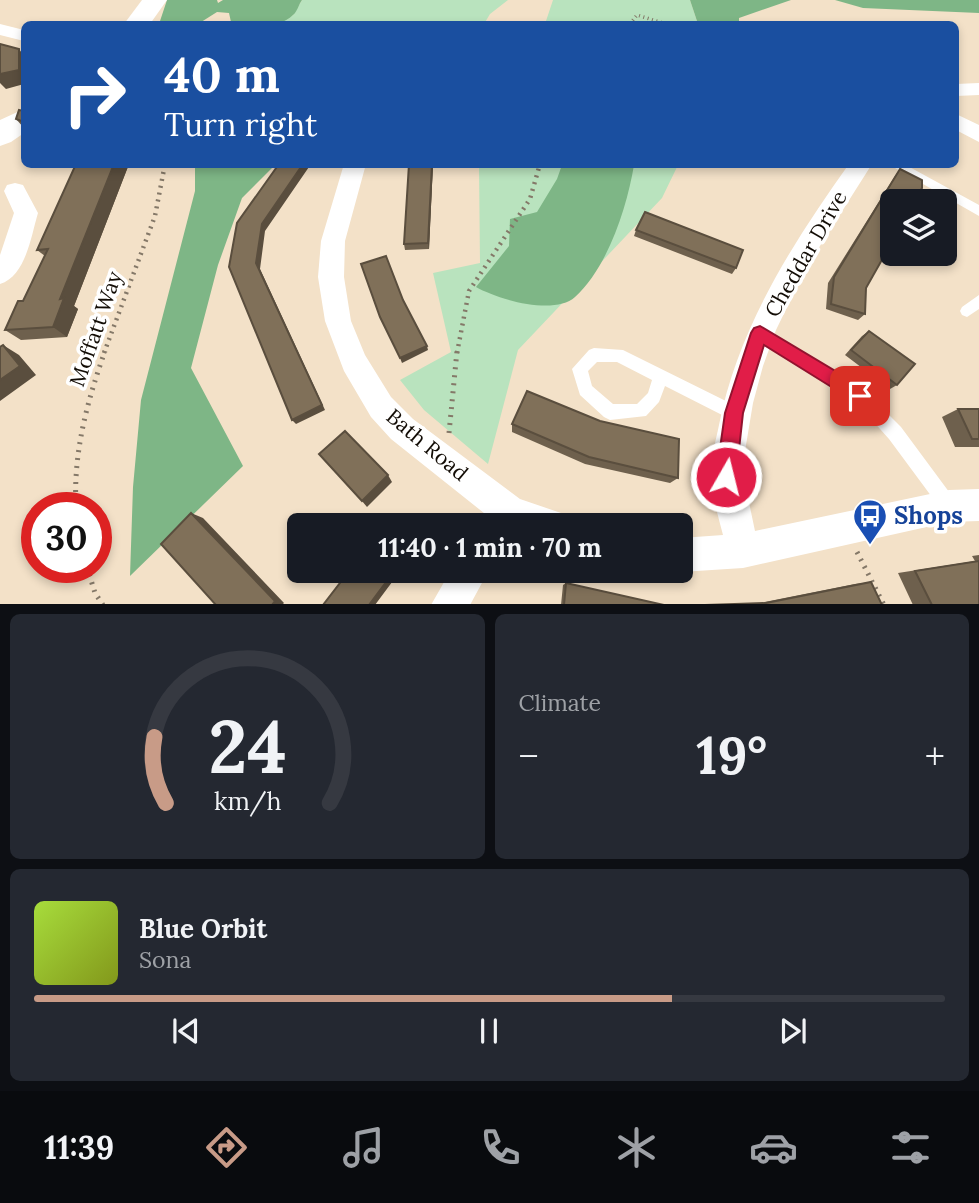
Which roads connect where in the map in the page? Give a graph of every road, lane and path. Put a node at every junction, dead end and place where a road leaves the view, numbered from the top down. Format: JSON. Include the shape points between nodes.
{"nodes":[{"id":1,"x":155,"y":0,"type":"edge"},
{"id":2,"x":138,"y":21,"type":"edge"},
{"id":3,"x":632,"y":21,"type":"edge"},
{"id":4,"x":656,"y":21,"type":"edge"},
{"id":5,"x":0,"y":29,"type":"edge"},
{"id":6,"x":21,"y":35,"type":"edge"},
{"id":7,"x":979,"y":89,"type":"edge"},
{"id":8,"x":959,"y":90,"type":"edge"},
{"id":9,"x":21,"y":121,"type":"edge"},
{"id":10,"x":959,"y":123,"type":"edge"},
{"id":11,"x":0,"y":135,"type":"edge"},
{"id":12,"x":979,"y":135,"type":"edge"},
{"id":13,"x":164,"y":168,"type":"edge"},
{"id":14,"x":354,"y":168,"type":"edge"},
{"id":15,"x":539,"y":168,"type":"edge"},
{"id":16,"x":858,"y":168,"type":"edge"},
{"id":17,"x":901,"y":168,"type":"edge"},
{"id":18,"x":15,"y":191,"type":"dead end"},
{"id":19,"x":979,"y":211,"type":"edge"},
{"id":20,"x":0,"y":274,"type":"edge"},
{"id":21,"x":979,"y":301,"type":"edge"},
{"id":22,"x":967,"y":312,"type":"dead end"},
{"id":23,"x":760,"y":333,"type":"junction"},
{"id":24,"x":660,"y":377,"type":"junction"},
{"id":25,"x":734,"y":413,"type":"junction"},
{"id":26,"x":446,"y":464,"type":"junction"},
{"id":27,"x":75,"y":492,"type":"edge"},
{"id":28,"x":964,"y":505,"type":"edge"},
{"id":29,"x":500,"y":513,"type":"edge"},
{"id":30,"x":845,"y":529,"type":"junction"},
{"id":31,"x":743,"y":551,"type":"junction"},
{"id":32,"x":693,"y":554,"type":"edge"},
{"id":33,"x":92,"y":583,"type":"edge"},
{"id":34,"x":463,"y":583,"type":"edge"},
{"id":35,"x":103,"y":604,"type":"edge"},
{"id":36,"x":449,"y":604,"type":"edge"},
{"id":37,"x":884,"y":604,"type":"edge"}],
"edges":[{"from":1,"to":2,"type":"main road"},
{"from":3,"to":4,"type":"path","via":[[637,15]]},
{"from":5,"to":6,"type":"street"},
{"from":7,"to":8,"type":"street"},
{"from":9,"to":11,"type":"main road"},
{"from":10,"to":12,"type":"street"},
{"from":13,"to":27,"type":"path","name":"Moffatt Way","via":[[155,216],[89,397],[74,473]]},
{"from":14,"to":26,"type":"street","name":"Bath Road","via":[[333,241],[331,277],[338,321],[354,362],[381,407]]},
{"from":15,"to":26,"type":"path","via":[[530,199],[469,291],[458,341]]},
{"from":16,"to":23,"type":"street","name":"Cheddar Drive","via":[[818,226]]},
{"from":17,"to":19,"type":"lane"},
{"from":18,"to":20,"type":"street","via":[[26,213],[13,256]]},
{"from":21,"to":22,"type":"lane"},
{"from":23,"to":25,"type":"street","name":"Cheddar Drive"},
{"from":23,"to":28,"type":"lane","via":[[860,396]]},
{"from":24,"to":24,"type":"lane","via":[[654,397],[640,411],[610,412],[585,390],[580,369],[594,355],[618,355]]},
{"from":24,"to":25,"type":"lane"},
{"from":25,"to":31,"type":"street","name":"Cheddar Drive","via":[[726,477]]},
{"from":26,"to":29,"type":"street","name":"Bath Road"},
{"from":28,"to":30,"type":"street"},
{"from":30,"to":31,"type":"street"},
{"from":30,"to":37,"type":"path"},
{"from":31,"to":32,"type":"street"},
{"from":33,"to":35,"type":"path"},
{"from":34,"to":36,"type":"street"}]}
